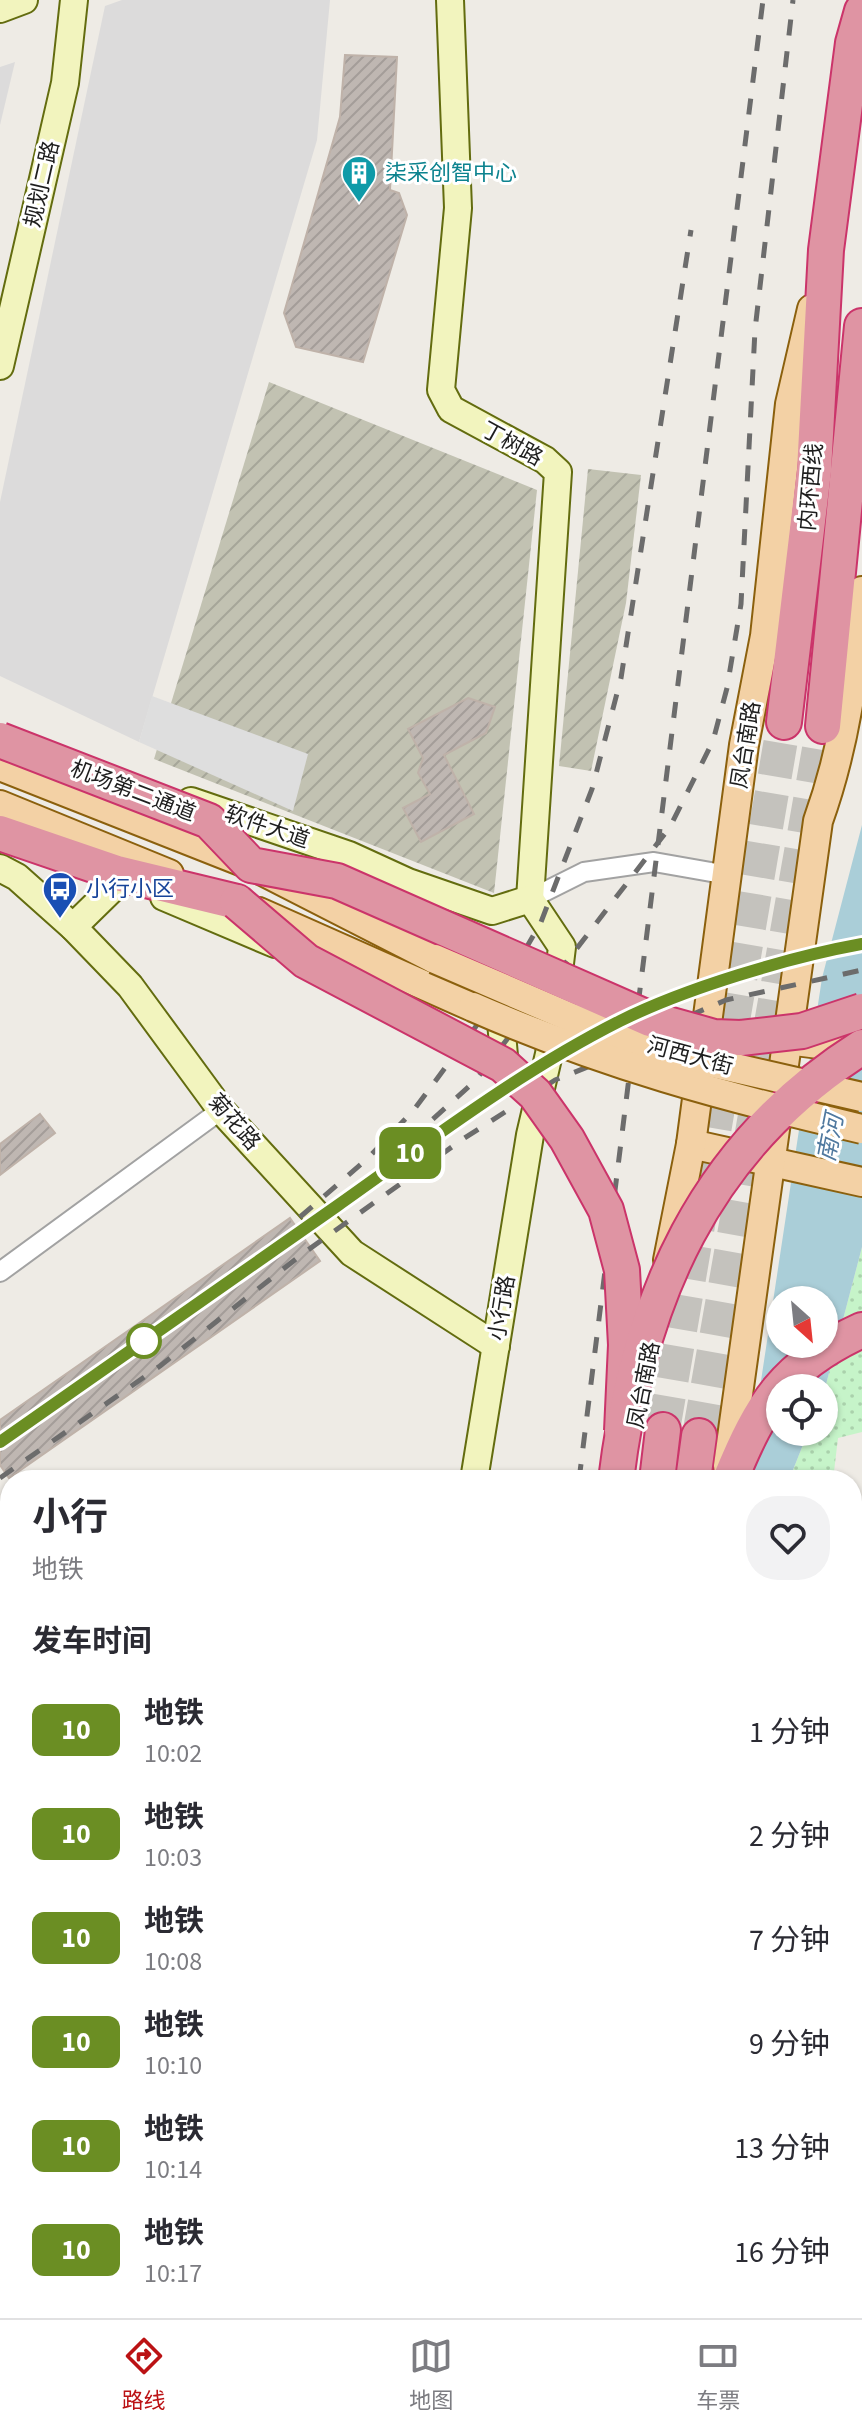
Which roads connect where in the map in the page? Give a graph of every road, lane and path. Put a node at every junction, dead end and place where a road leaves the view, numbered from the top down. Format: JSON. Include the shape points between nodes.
{"nodes":[{"id":1,"x":24,"y":0,"type":"edge"},
{"id":2,"x":74,"y":0,"type":"edge"},
{"id":3,"x":450,"y":0,"type":"edge"},
{"id":4,"x":0,"y":9,"type":"edge"},
{"id":5,"x":862,"y":11,"type":"edge"},
{"id":6,"x":826,"y":250,"type":"junction"},
{"id":7,"x":862,"y":326,"type":"edge"},
{"id":8,"x":0,"y":366,"type":"edge"},
{"id":9,"x":862,"y":591,"type":"edge"},
{"id":10,"x":784,"y":722,"type":"tunnel mouth"},
{"id":11,"x":823,"y":726,"type":"tunnel mouth"},
{"id":12,"x":0,"y":740,"type":"edge"},
{"id":13,"x":0,"y":766,"type":"edge"},
{"id":14,"x":0,"y":805,"type":"edge"},
{"id":15,"x":0,"y":833,"type":"edge"},
{"id":16,"x":0,"y":847,"type":"edge"},
{"id":17,"x":251,"y":865,"type":"junction"},
{"id":18,"x":0,"y":868,"type":"edge"},
{"id":19,"x":728,"y":875,"type":"junction"},
{"id":20,"x":121,"y":880,"type":"junction"},
{"id":21,"x":530,"y":899,"type":"junction"},
{"id":22,"x":237,"y":902,"type":"junction"},
{"id":23,"x":492,"y":911,"type":"junction"},
{"id":24,"x":73,"y":927,"type":"junction"},
{"id":25,"x":435,"y":959,"type":"joint"},
{"id":26,"x":862,"y":1011,"type":"edge"},
{"id":27,"x":706,"y":1026,"type":"junction"},
{"id":28,"x":787,"y":1041,"type":"junction"},
{"id":29,"x":855,"y":1049,"type":"edge"},
{"id":30,"x":504,"y":1056,"type":"junction"},
{"id":31,"x":862,"y":1097,"type":"edge"},
{"id":32,"x":221,"y":1110,"type":"junction"},
{"id":33,"x":862,"y":1129,"type":"edge"},
{"id":34,"x":530,"y":1135,"type":"junction"},
{"id":35,"x":691,"y":1144,"type":"junction"},
{"id":36,"x":769,"y":1161,"type":"junction"},
{"id":37,"x":862,"y":1182,"type":"edge"},
{"id":38,"x":0,"y":1272,"type":"edge"},
{"id":39,"x":862,"y":1330,"type":"edge"},
{"id":40,"x":496,"y":1346,"type":"junction"},
{"id":41,"x":663,"y":1430,"type":"tunnel mouth"},
{"id":42,"x":622,"y":1431,"type":"junction"},
{"id":43,"x":699,"y":1436,"type":"tunnel mouth"},
{"id":44,"x":476,"y":1470,"type":"edge"},
{"id":45,"x":617,"y":1470,"type":"edge"},
{"id":46,"x":630,"y":1470,"type":"edge"},
{"id":47,"x":658,"y":1470,"type":"edge"},
{"id":48,"x":694,"y":1470,"type":"edge"},
{"id":49,"x":729,"y":1470,"type":"edge"},
{"id":50,"x":733,"y":1470,"type":"edge"}],
"edges":[{"from":1,"to":4,"type":"street"},
{"from":2,"to":8,"type":"street","name":"规划二路","via":[[65,83]]},
{"from":3,"to":21,"type":"street","name":"丁树路","via":[[458,208],[441,390],[451,409],[558,472]]},
{"from":5,"to":6,"type":"highway","name":"凤台南路","via":[[853,43]]},
{"from":6,"to":10,"type":"highway","name":"内环西线","via":[[814,471]]},
{"from":6,"to":19,"type":"main road","name":"凤台南路","via":[[790,404],[765,636],[744,745]]},
{"from":7,"to":11,"type":"highway","name":"内环西线"},
{"from":9,"to":28,"type":"main road","via":[[854,681],[836,770],[818,821]]},
{"from":12,"to":17,"type":"highway","name":"机场第二通道","bridge":true,"via":[[209,821]]},
{"from":12,"to":23,"type":"street","name":"软件大道","via":[[349,855]]},
{"from":13,"to":17,"type":"main road","name":"软件大道"},
{"from":14,"to":22,"type":"main road"},
{"from":15,"to":22,"type":"highway","via":[[117,873]]},
{"from":16,"to":20,"type":"street"},
{"from":17,"to":25,"type":"main road","name":"软件大道","bridge":true},
{"from":17,"to":26,"type":"highway","bridge":true,"via":[[337,881],[608,1003],[714,1037],[802,1031]]},
{"from":18,"to":24,"type":"street","name":"菊花路"},
{"from":19,"to":21,"type":"street","via":[[654,862],[584,872]]},
{"from":19,"to":27,"type":"main road","name":"凤台南路"},
{"from":20,"to":24,"type":"street"},
{"from":20,"to":30,"type":"street","via":[[427,1009]]},
{"from":21,"to":23,"type":"street"},
{"from":21,"to":34,"type":"street","name":"小行路","via":[[562,947],[549,1054]]},
{"from":22,"to":33,"type":"main road","name":"河西大街","bridge":true,"via":[[561,1046],[644,1074]]},
{"from":22,"to":42,"type":"highway","bridge":true,"via":[[306,961],[503,1065],[535,1094],[606,1210],[622,1270]]},
{"from":23,"to":30,"type":"street","name":"小行路"},
{"from":24,"to":32,"type":"street","name":"菊花路","via":[[130,986]]},
{"from":25,"to":31,"type":"main road","name":"河西大街","bridge":true,"via":[[665,1052]]},
{"from":27,"to":28,"type":"main road"},
{"from":27,"to":35,"type":"main road","name":"凤台南路"},
{"from":28,"to":29,"type":"main road"},
{"from":28,"to":36,"type":"main road"},
{"from":29,"to":42,"type":"highway","bridge":true,"via":[[769,1119],[722,1174],[686,1233],[663,1284]]},
{"from":30,"to":34,"type":"street","name":"小行路"},
{"from":32,"to":38,"type":"street"},
{"from":32,"to":40,"type":"street","name":"菊花路","via":[[352,1253]]},
{"from":34,"to":40,"type":"street","name":"小行路"},
{"from":35,"to":36,"type":"main road"},
{"from":35,"to":46,"type":"main road","name":"凤台南路"},
{"from":36,"to":37,"type":"main road"},
{"from":36,"to":49,"type":"main road"},
{"from":39,"to":50,"type":"highway","via":[[824,1348],[785,1382],[754,1423]]},
{"from":40,"to":44,"type":"street","name":"小行路"},
{"from":41,"to":47,"type":"highway","name":"凤台南路"},
{"from":42,"to":45,"type":"highway","bridge":true},
{"from":43,"to":48,"type":"highway"}]}
